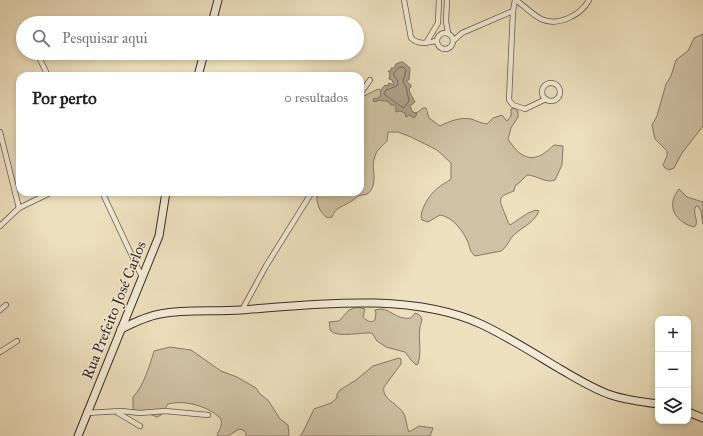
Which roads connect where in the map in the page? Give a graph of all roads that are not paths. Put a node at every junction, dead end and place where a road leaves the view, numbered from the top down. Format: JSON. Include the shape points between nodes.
{"nodes":[{"id":1,"x":218,"y":0,"type":"edge"},
{"id":2,"x":404,"y":0,"type":"edge"},
{"id":3,"x":439,"y":0,"type":"edge"},
{"id":4,"x":447,"y":0,"type":"edge"},
{"id":5,"x":516,"y":0,"type":"edge"},
{"id":6,"x":590,"y":0,"type":"edge"},
{"id":7,"x":513,"y":11,"type":"junction"},
{"id":8,"x":214,"y":16,"type":"edge"},
{"id":9,"x":446,"y":21,"type":"junction"},
{"id":10,"x":441,"y":33,"type":"junction"},
{"id":11,"x":462,"y":33,"type":"junction"},
{"id":12,"x":449,"y":34,"type":"junction"},
{"id":13,"x":436,"y":41,"type":"junction"},
{"id":14,"x":453,"y":42,"type":"junction"},
{"id":15,"x":426,"y":43,"type":"junction"},
{"id":16,"x":40,"y":60,"type":"edge"},
{"id":17,"x":202,"y":60,"type":"edge"},
{"id":18,"x":46,"y":72,"type":"edge"},
{"id":19,"x":199,"y":72,"type":"edge"},
{"id":20,"x":370,"y":80,"type":"dead end"},
{"id":21,"x":364,"y":88,"type":"edge"},
{"id":22,"x":542,"y":93,"type":"junction"},
{"id":23,"x":546,"y":99,"type":"junction"},
{"id":24,"x":534,"y":105,"type":"junction"},
{"id":25,"x":0,"y":132,"type":"edge"},
{"id":26,"x":43,"y":196,"type":"edge"},
{"id":27,"x":104,"y":196,"type":"edge"},
{"id":28,"x":165,"y":196,"type":"edge"},
{"id":29,"x":310,"y":196,"type":"edge"},
{"id":30,"x":19,"y":208,"type":"junction"},
{"id":31,"x":0,"y":226,"type":"edge"},
{"id":32,"x":142,"y":277,"type":"junction"},
{"id":33,"x":6,"y":306,"type":"dead end"},
{"id":34,"x":0,"y":310,"type":"edge"},
{"id":35,"x":242,"y":310,"type":"junction"},
{"id":36,"x":121,"y":329,"type":"junction"},
{"id":37,"x":17,"y":341,"type":"dead end"},
{"id":38,"x":0,"y":352,"type":"edge"},
{"id":39,"x":655,"y":404,"type":"edge"},
{"id":40,"x":114,"y":411,"type":"junction"},
{"id":41,"x":86,"y":413,"type":"junction"},
{"id":42,"x":691,"y":413,"type":"edge"},
{"id":43,"x":208,"y":415,"type":"dead end"},
{"id":44,"x":703,"y":418,"type":"edge"},
{"id":45,"x":140,"y":426,"type":"dead end"},
{"id":46,"x":78,"y":436,"type":"edge"}],
"edges":[{"from":1,"to":8,"type":"street"},
{"from":2,"to":15,"type":"street","via":[[412,38]]},
{"from":3,"to":15,"type":"street","via":[[438,23]]},
{"from":4,"to":9,"type":"street"},
{"from":5,"to":6,"type":"street","via":[[542,19],[557,21],[577,14]]},
{"from":5,"to":7,"type":"street"},
{"from":7,"to":11,"type":"street"},
{"from":7,"to":24,"type":"street","via":[[510,100],[513,105],[525,109]]},
{"from":9,"to":10,"type":"street"},
{"from":9,"to":12,"type":"street"},
{"from":10,"to":12,"type":"street"},
{"from":10,"to":13,"type":"street"},
{"from":11,"to":12,"type":"street"},
{"from":11,"to":14,"type":"street"},
{"from":12,"to":14,"type":"street"},
{"from":13,"to":14,"type":"street","via":[[443,49],[449,48]]},
{"from":13,"to":15,"type":"street"},
{"from":16,"to":18,"type":"street"},
{"from":17,"to":19,"type":"street"},
{"from":20,"to":21,"type":"street"},
{"from":22,"to":23,"type":"street"},
{"from":22,"to":23,"type":"street","via":[[548,84],[558,88],[560,92],[557,99]]},
{"from":22,"to":24,"type":"street"},
{"from":23,"to":24,"type":"street"},
{"from":25,"to":30,"type":"street"},
{"from":26,"to":30,"type":"street"},
{"from":27,"to":32,"type":"street"},
{"from":28,"to":32,"type":"street","name":"Rua Prefeito José Carlos","via":[[159,236]]},
{"from":29,"to":35,"type":"street"},
{"from":30,"to":31,"type":"street"},
{"from":32,"to":36,"type":"street","name":"Rua Prefeito José Carlos"},
{"from":33,"to":34,"type":"street"},
{"from":35,"to":36,"type":"street","via":[[158,314]]},
{"from":35,"to":39,"type":"street","via":[[341,303],[422,307],[483,325],[578,380],[610,395]]},
{"from":36,"to":41,"type":"street","name":"Rua Prefeito José Carlos"},
{"from":37,"to":38,"type":"street"},
{"from":40,"to":41,"type":"street"},
{"from":40,"to":43,"type":"street","via":[[170,411]]},
{"from":40,"to":45,"type":"street"},
{"from":41,"to":46,"type":"street","name":"Rua Prefeito José Carlos"},
{"from":42,"to":44,"type":"street"}]}
